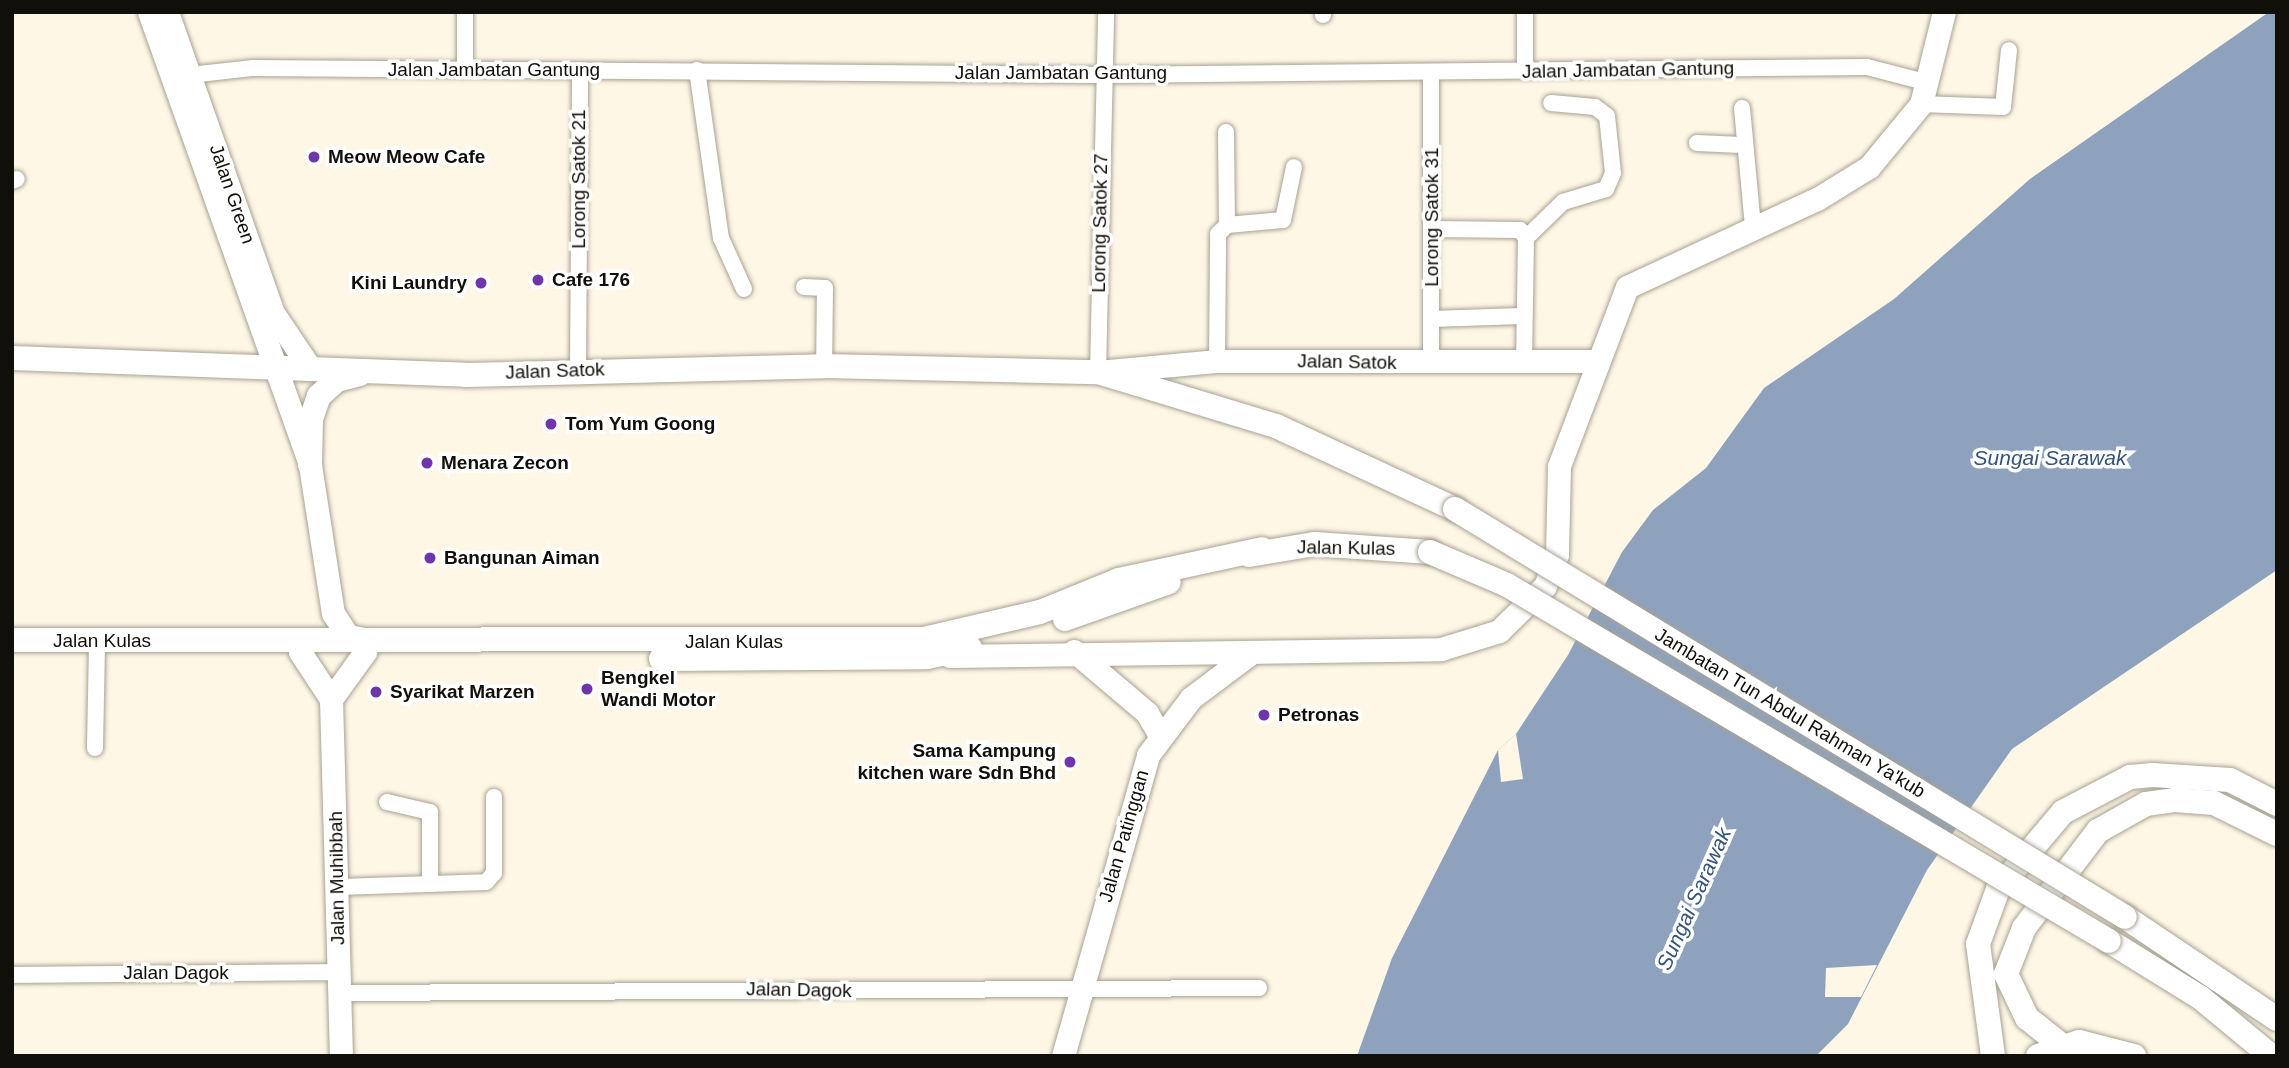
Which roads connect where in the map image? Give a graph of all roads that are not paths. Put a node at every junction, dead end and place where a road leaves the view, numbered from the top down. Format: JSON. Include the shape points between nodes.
{"nodes":[{"id":1,"x":149,"y":12,"type":"edge"},
{"id":2,"x":167,"y":12,"type":"edge"},
{"id":3,"x":465,"y":12,"type":"edge"},
{"id":4,"x":1106,"y":12,"type":"edge"},
{"id":5,"x":1525,"y":12,"type":"edge"},
{"id":6,"x":1944,"y":12,"type":"edge"},
{"id":7,"x":2009,"y":50,"type":"dead end"},
{"id":8,"x":465,"y":70,"type":"junction"},
{"id":9,"x":697,"y":70,"type":"junction"},
{"id":10,"x":1525,"y":71,"type":"junction"},
{"id":11,"x":580,"y":72,"type":"junction"},
{"id":12,"x":1432,"y":72,"type":"junction"},
{"id":13,"x":190,"y":75,"type":"junction"},
{"id":14,"x":1101,"y":75,"type":"junction"},
{"id":15,"x":1925,"y":93,"type":"junction"},
{"id":16,"x":1551,"y":103,"type":"dead end"},
{"id":17,"x":1742,"y":108,"type":"dead end"},
{"id":18,"x":1226,"y":132,"type":"dead end"},
{"id":19,"x":1697,"y":143,"type":"dead end"},
{"id":20,"x":1741,"y":145,"type":"junction"},
{"id":21,"x":1294,"y":167,"type":"dead end"},
{"id":22,"x":1227,"y":225,"type":"junction"},
{"id":23,"x":1753,"y":227,"type":"junction"},
{"id":24,"x":1432,"y":229,"type":"junction"},
{"id":25,"x":1527,"y":237,"type":"junction"},
{"id":26,"x":804,"y":286,"type":"dead end"},
{"id":27,"x":744,"y":289,"type":"dead end"},
{"id":28,"x":1521,"y":316,"type":"junction"},
{"id":29,"x":1432,"y":319,"type":"junction"},
{"id":30,"x":12,"y":358,"type":"edge"},
{"id":31,"x":1217,"y":361,"type":"junction"},
{"id":32,"x":1597,"y":361,"type":"junction"},
{"id":33,"x":1524,"y":362,"type":"junction"},
{"id":34,"x":1432,"y":363,"type":"junction"},
{"id":35,"x":824,"y":366,"type":"junction"},
{"id":36,"x":273,"y":367,"type":"junction"},
{"id":37,"x":310,"y":368,"type":"junction"},
{"id":38,"x":578,"y":369,"type":"junction"},
{"id":39,"x":368,"y":371,"type":"junction"},
{"id":40,"x":1098,"y":372,"type":"junction"},
{"id":41,"x":310,"y":465,"type":"junction"},
{"id":42,"x":1455,"y":509,"type":"joint"},
{"id":43,"x":1262,"y":549,"type":"junction"},
{"id":44,"x":1430,"y":552,"type":"joint"},
{"id":45,"x":12,"y":640,"type":"edge"},
{"id":46,"x":97,"y":640,"type":"junction"},
{"id":47,"x":192,"y":641,"type":"junction"},
{"id":48,"x":372,"y":647,"type":"junction"},
{"id":49,"x":1074,"y":651,"type":"junction"},
{"id":50,"x":300,"y":652,"type":"junction"},
{"id":51,"x":1247,"y":656,"type":"junction"},
{"id":52,"x":927,"y":657,"type":"junction"},
{"id":53,"x":331,"y":699,"type":"junction"},
{"id":54,"x":1159,"y":734,"type":"junction"},
{"id":55,"x":95,"y":748,"type":"dead end"},
{"id":56,"x":494,"y":797,"type":"dead end"},
{"id":57,"x":387,"y":802,"type":"dead end"},
{"id":58,"x":2277,"y":804,"type":"edge"},
{"id":59,"x":2277,"y":834,"type":"edge"},
{"id":60,"x":430,"y":884,"type":"junction"},
{"id":61,"x":339,"y":887,"type":"junction"},
{"id":62,"x":12,"y":975,"type":"edge"},
{"id":63,"x":339,"y":982,"type":"junction"},
{"id":64,"x":1259,"y":988,"type":"dead end"},
{"id":65,"x":1082,"y":991,"type":"junction"},
{"id":66,"x":2277,"y":1019,"type":"edge"},
{"id":67,"x":2061,"y":1045,"type":"junction"},
{"id":68,"x":341,"y":1056,"type":"edge"},
{"id":69,"x":1063,"y":1056,"type":"edge"},
{"id":70,"x":1993,"y":1056,"type":"edge"},
{"id":71,"x":2038,"y":1056,"type":"edge"},
{"id":72,"x":2134,"y":1056,"type":"edge"},
{"id":73,"x":2271,"y":1056,"type":"edge"}],
"edges":[{"from":1,"to":36,"type":"main road","name":"Jalan Green"},
{"from":2,"to":13,"type":"main road","name":"Jalan Green"},
{"from":3,"to":8,"type":"street"},
{"from":4,"to":14,"type":"street","name":"Lorong Satok 27"},
{"from":5,"to":10,"type":"street"},
{"from":6,"to":15,"type":"main road"},
{"from":7,"to":15,"type":"street","name":"Jalan Jambatan Gantung","via":[[2003,107]]},
{"from":8,"to":11,"type":"street","name":"Jalan Jambatan Gantung"},
{"from":8,"to":13,"type":"street","name":"Jalan Jambatan Gantung","via":[[251,68]]},
{"from":9,"to":11,"type":"street","name":"Jalan Jambatan Gantung"},
{"from":9,"to":14,"type":"street","name":"Jalan Jambatan Gantung"},
{"from":9,"to":27,"type":"street","via":[[721,239]]},
{"from":10,"to":12,"type":"street","name":"Jalan Jambatan Gantung"},
{"from":10,"to":15,"type":"street","name":"Jalan Jambatan Gantung","via":[[1867,67]]},
{"from":11,"to":38,"type":"street","name":"Lorong Satok 21"},
{"from":12,"to":14,"type":"street","name":"Jalan Jambatan Gantung"},
{"from":12,"to":24,"type":"street","name":"Lorong Satok 31"},
{"from":13,"to":37,"type":"main road","name":"Jalan Green","via":[[273,313]]},
{"from":14,"to":40,"type":"street","name":"Lorong Satok 27"},
{"from":15,"to":23,"type":"main road","name":"Jalan Kulas","via":[[1869,167]]},
{"from":16,"to":25,"type":"street","via":[[1595,107],[1607,117],[1613,173],[1606,190],[1563,202]]},
{"from":17,"to":20,"type":"street"},
{"from":18,"to":22,"type":"street"},
{"from":19,"to":20,"type":"street"},
{"from":20,"to":23,"type":"street"},
{"from":21,"to":22,"type":"street","via":[[1283,220]]},
{"from":22,"to":31,"type":"street","via":[[1218,234]]},
{"from":23,"to":32,"type":"main road","name":"Jalan Kulas","via":[[1628,287]]},
{"from":24,"to":25,"type":"street","via":[[1521,230]]},
{"from":24,"to":29,"type":"street","name":"Lorong Satok 31"},
{"from":25,"to":28,"type":"street"},
{"from":26,"to":35,"type":"street","via":[[825,288]]},
{"from":28,"to":29,"type":"street"},
{"from":28,"to":33,"type":"street"},
{"from":29,"to":34,"type":"street","name":"Lorong Satok 31"},
{"from":30,"to":36,"type":"main road","name":"Jalan Satok"},
{"from":31,"to":34,"type":"main road","name":"Jalan Satok"},
{"from":31,"to":40,"type":"main road","name":"Jalan Satok"},
{"from":32,"to":33,"type":"main road","name":"Jalan Satok"},
{"from":32,"to":51,"type":"main road","name":"Jalan Kulas","via":[[1559,466],[1557,554],[1545,586],[1521,614],[1472,643],[1441,649]]},
{"from":33,"to":34,"type":"main road","name":"Jalan Satok"},
{"from":35,"to":38,"type":"main road","name":"Jalan Satok"},
{"from":35,"to":40,"type":"main road","name":"Jalan Satok"},
{"from":36,"to":37,"type":"main road","name":"Jalan Satok"},
{"from":36,"to":41,"type":"main road"},
{"from":37,"to":39,"type":"main road","name":"Jalan Satok"},
{"from":38,"to":39,"type":"main road","name":"Jalan Satok","via":[[466,375]]},
{"from":39,"to":41,"type":"main road","via":[[337,380],[319,396],[311,419]]},
{"from":40,"to":42,"type":"main road","name":"Jalan Satok","via":[[1276,426]]},
{"from":41,"to":48,"type":"main road","via":[[332,613],[348,636]]},
{"from":42,"to":66,"type":"main road","name":"Jambatan Tun Abdul Rahman Ya'kub","bridge":true,"via":[[2125,917]]},
{"from":43,"to":44,"type":"main road","name":"Jalan Kulas","via":[[1365,545]]},
{"from":43,"to":48,"type":"main road","name":"Jalan Kulas","via":[[1119,580],[1006,622],[924,639]]},
{"from":43,"to":52,"type":"main road","name":"Jalan Kulas","via":[[1048,625]]},
{"from":44,"to":73,"type":"main road","name":"Jambatan Tun Abdul Rahman Ya'kub","bridge":true,"via":[[1507,585],[2109,941],[2201,998]]},
{"from":45,"to":46,"type":"main road","name":"Jalan Kulas"},
{"from":46,"to":47,"type":"main road","name":"Jalan Kulas"},
{"from":46,"to":55,"type":"street"},
{"from":47,"to":48,"type":"main road","name":"Jalan Kulas"},
{"from":47,"to":50,"type":"main road","name":"Jalan Kulas"},
{"from":48,"to":50,"type":"main road","name":"Jalan Kulas"},
{"from":48,"to":52,"type":"main road","name":"Jalan Kulas","via":[[746,661]]},
{"from":48,"to":53,"type":"main road"},
{"from":49,"to":51,"type":"main road","name":"Jalan Kulas"},
{"from":49,"to":52,"type":"main road","name":"Jalan Kulas"},
{"from":49,"to":54,"type":"main road","via":[[1147,713]]},
{"from":50,"to":53,"type":"main road"},
{"from":51,"to":54,"type":"main road","name":"Jalan Patinggan","via":[[1219,673]]},
{"from":53,"to":61,"type":"main road","name":"Jalan Muhibbah"},
{"from":54,"to":65,"type":"main road","name":"Jalan Patinggan","via":[[1122,832]]},
{"from":56,"to":60,"type":"street","via":[[494,873],[486,882]]},
{"from":57,"to":60,"type":"street","via":[[430,812]]},
{"from":58,"to":70,"type":"main road","via":[[2230,780],[2154,775],[2130,777],[2063,812],[1998,889],[1978,944]]},
{"from":59,"to":67,"type":"main road","via":[[2214,803],[2174,800],[2146,804],[2098,831],[2024,928],[2006,974],[2027,1018]]},
{"from":60,"to":61,"type":"street"},
{"from":61,"to":63,"type":"main road","name":"Jalan Muhibbah"},
{"from":62,"to":63,"type":"street","name":"Jalan Dagok"},
{"from":63,"to":65,"type":"street","name":"Jalan Dagok"},
{"from":63,"to":68,"type":"main road","name":"Jalan Muhibbah"},
{"from":64,"to":65,"type":"street","name":"Jalan Dagok"},
{"from":65,"to":69,"type":"main road","name":"Jalan Patinggan"},
{"from":67,"to":71,"type":"main road"},
{"from":67,"to":72,"type":"main road","via":[[2097,1042]]}]}
